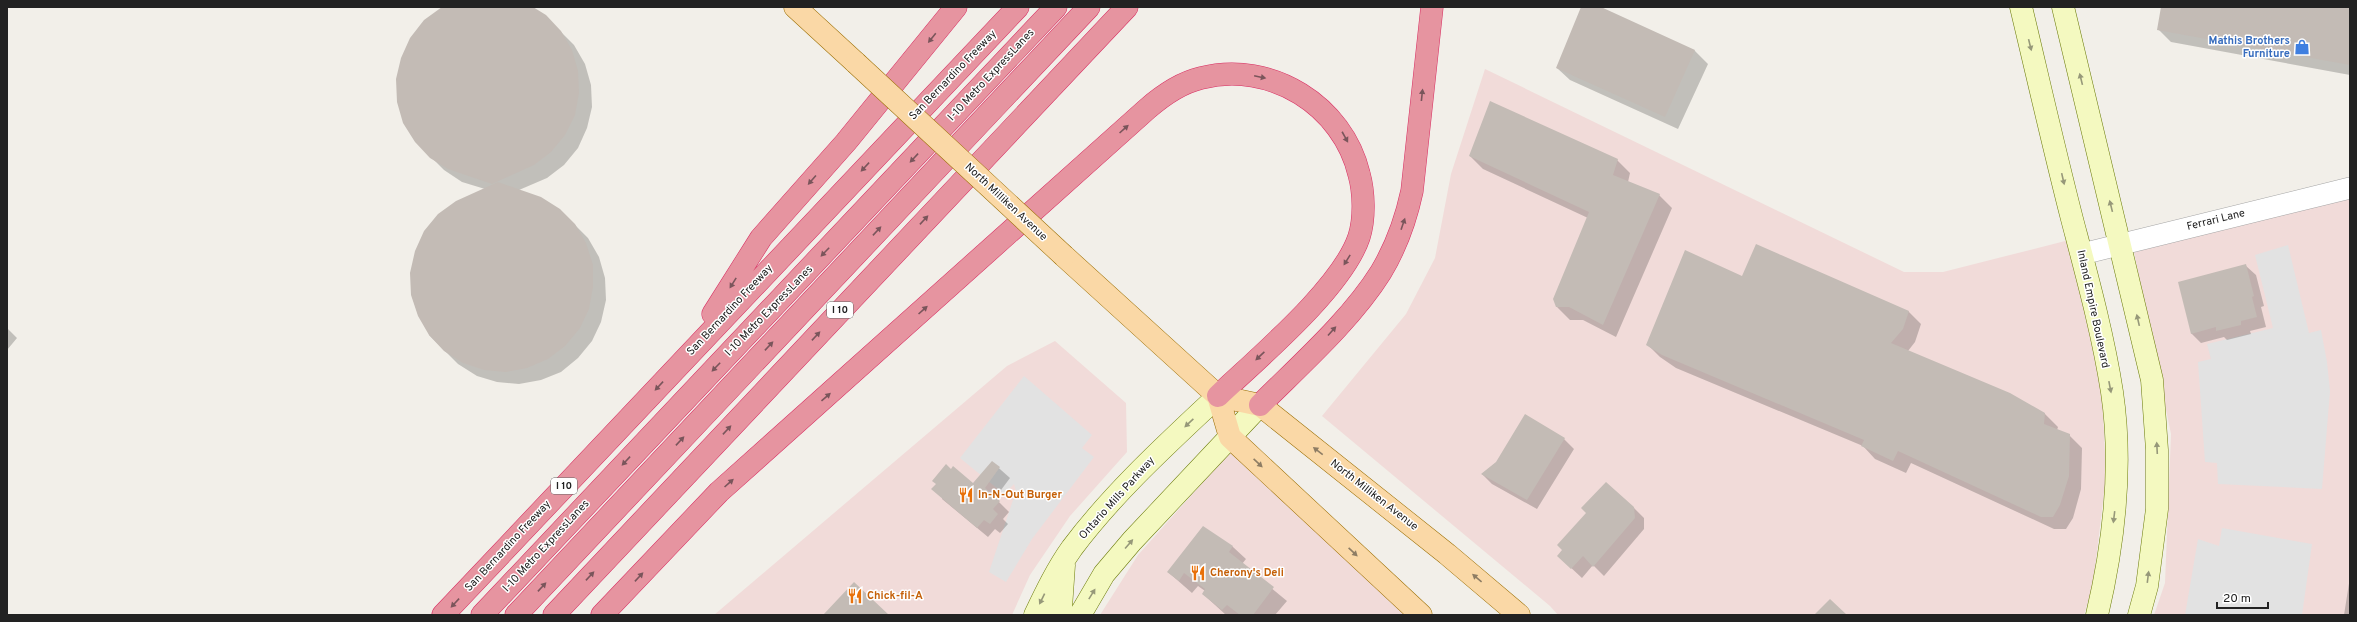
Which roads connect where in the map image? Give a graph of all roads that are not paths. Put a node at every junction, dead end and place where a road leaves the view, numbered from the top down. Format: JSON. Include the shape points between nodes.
{"nodes":[{"id":1,"x":795,"y":7,"type":"edge"},
{"id":2,"x":956,"y":7,"type":"edge"},
{"id":3,"x":1018,"y":7,"type":"edge"},
{"id":4,"x":1056,"y":7,"type":"edge"},
{"id":5,"x":1089,"y":7,"type":"edge"},
{"id":6,"x":1127,"y":7,"type":"edge"},
{"id":7,"x":1432,"y":7,"type":"edge"},
{"id":8,"x":2021,"y":7,"type":"edge"},
{"id":9,"x":2063,"y":7,"type":"edge"},
{"id":10,"x":2350,"y":188,"type":"edge"},
{"id":11,"x":2121,"y":244,"type":"junction"},
{"id":12,"x":2082,"y":254,"type":"junction"},
{"id":13,"x":686,"y":357,"type":"junction"},
{"id":14,"x":1218,"y":396,"type":"junction"},
{"id":15,"x":1260,"y":405,"type":"junction"},
{"id":16,"x":1230,"y":436,"type":"junction"},
{"id":17,"x":1065,"y":560,"type":"junction"},
{"id":18,"x":443,"y":615,"type":"edge"},
{"id":19,"x":482,"y":615,"type":"edge"},
{"id":20,"x":516,"y":615,"type":"edge"},
{"id":21,"x":554,"y":615,"type":"edge"},
{"id":22,"x":602,"y":615,"type":"edge"},
{"id":23,"x":1035,"y":615,"type":"edge"},
{"id":24,"x":1058,"y":615,"type":"edge"},
{"id":25,"x":1080,"y":615,"type":"edge"},
{"id":26,"x":1421,"y":615,"type":"edge"},
{"id":27,"x":1519,"y":615,"type":"edge"},
{"id":28,"x":2097,"y":615,"type":"edge"},
{"id":29,"x":2140,"y":615,"type":"edge"}],
"edges":[{"from":1,"to":14,"type":"main road","name":"North Milliken Avenue","bridge":true},
{"from":2,"to":13,"type":"highway","one_way":true,"via":[[846,142],[761,238]]},
{"from":3,"to":13,"type":"highway","name":"San Bernardino Freeway","number":"I 10","one_way":true},
{"from":4,"to":19,"type":"highway","name":"I-10 Metro ExpressLanes","one_way":true},
{"from":20,"to":5,"type":"highway","one_way":true},
{"from":21,"to":6,"type":"highway","number":"I 10","one_way":true},
{"from":15,"to":7,"type":"highway","one_way":true,"via":[[1306,360],[1369,290],[1393,250],[1408,212],[1412,191]]},
{"from":8,"to":12,"type":"main road","name":"Inland Empire Boulevard","one_way":true},
{"from":11,"to":9,"type":"main road","one_way":true},
{"from":10,"to":11,"type":"street","name":"Ferrari Lane"},
{"from":11,"to":12,"type":"street","name":"Ferrari Lane"},
{"from":29,"to":11,"type":"main road","one_way":true,"via":[[2147,586],[2157,509],[2157,450],[2152,380]]},
{"from":12,"to":28,"type":"main road","name":"Inland Empire Boulevard","one_way":true,"via":[[2112,393],[2116,450],[2115,511],[2106,576]]},
{"from":13,"to":18,"type":"highway","name":"San Bernardino Freeway","number":"I 10","one_way":true},
{"from":14,"to":15,"type":"main road","name":"North Milliken Avenue"},
{"from":14,"to":16,"type":"main road"},
{"from":14,"to":17,"type":"main road","name":"Ontario Mills Parkway","one_way":true,"via":[[1128,483]]},
{"from":22,"to":14,"type":"highway","one_way":true,"via":[[719,492],[1147,109],[1166,94],[1191,81],[1211,76],[1260,77],[1290,87],[1315,103],[1343,133],[1356,162],[1362,194],[1362,217],[1355,247],[1343,267],[1278,339]]},
{"from":15,"to":16,"type":"main road"},
{"from":27,"to":15,"type":"main road","name":"North Milliken Avenue","one_way":true},
{"from":25,"to":16,"type":"main road","one_way":true,"via":[[1109,568]]},
{"from":16,"to":26,"type":"main road","one_way":true},
{"from":17,"to":23,"type":"main road","name":"Ontario Mills Parkway","one_way":true,"via":[[1052,579]]},
{"from":17,"to":24,"type":"main road","via":[[1061,608]]}]}
